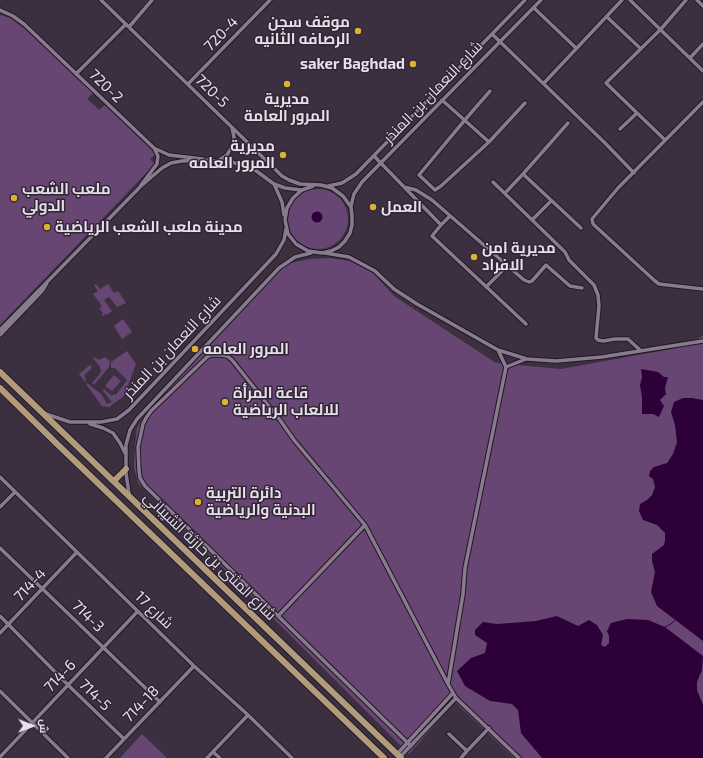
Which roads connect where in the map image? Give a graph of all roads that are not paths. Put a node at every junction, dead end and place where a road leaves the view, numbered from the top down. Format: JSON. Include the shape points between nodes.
{"nodes":[{"id":1,"x":101,"y":0,"type":"edge"},
{"id":2,"x":152,"y":0,"type":"edge"},
{"id":3,"x":270,"y":0,"type":"edge"},
{"id":4,"x":525,"y":0,"type":"edge"},
{"id":5,"x":541,"y":0,"type":"edge"},
{"id":6,"x":622,"y":0,"type":"edge"},
{"id":7,"x":630,"y":0,"type":"edge"},
{"id":8,"x":686,"y":0,"type":"edge"},
{"id":9,"x":697,"y":0,"type":"edge"},
{"id":10,"x":703,"y":6,"type":"edge"},
{"id":11,"x":534,"y":8,"type":"junction"},
{"id":12,"x":0,"y":10,"type":"edge"},
{"id":13,"x":607,"y":17,"type":"junction"},
{"id":14,"x":127,"y":26,"type":"junction"},
{"id":15,"x":660,"y":29,"type":"junction"},
{"id":16,"x":492,"y":34,"type":"junction"},
{"id":17,"x":500,"y":41,"type":"junction"},
{"id":18,"x":703,"y":44,"type":"edge"},
{"id":19,"x":576,"y":48,"type":"junction"},
{"id":20,"x":641,"y":49,"type":"junction"},
{"id":21,"x":690,"y":58,"type":"junction"},
{"id":22,"x":703,"y":71,"type":"edge"},
{"id":23,"x":76,"y":74,"type":"junction"},
{"id":24,"x":544,"y":83,"type":"junction"},
{"id":25,"x":188,"y":84,"type":"junction"},
{"id":26,"x":490,"y":91,"type":"dead end"},
{"id":27,"x":442,"y":100,"type":"junction"},
{"id":28,"x":703,"y":102,"type":"edge"},
{"id":29,"x":525,"y":103,"type":"dead end"},
{"id":30,"x":416,"y":113,"type":"junction"},
{"id":31,"x":637,"y":113,"type":"junction"},
{"id":32,"x":423,"y":120,"type":"junction"},
{"id":33,"x":464,"y":121,"type":"junction"},
{"id":34,"x":568,"y":123,"type":"dead end"},
{"id":35,"x":232,"y":127,"type":"junction"},
{"id":36,"x":620,"y":129,"type":"dead end"},
{"id":37,"x":665,"y":140,"type":"junction"},
{"id":38,"x":489,"y":142,"type":"junction"},
{"id":39,"x":154,"y":148,"type":"junction"},
{"id":40,"x":164,"y":153,"type":"junction"},
{"id":41,"x":175,"y":156,"type":"junction"},
{"id":42,"x":374,"y":156,"type":"junction"},
{"id":43,"x":158,"y":159,"type":"junction"},
{"id":44,"x":204,"y":160,"type":"junction"},
{"id":45,"x":218,"y":160,"type":"junction"},
{"id":46,"x":176,"y":162,"type":"junction"},
{"id":47,"x":380,"y":163,"type":"junction"},
{"id":48,"x":634,"y":173,"type":"junction"},
{"id":49,"x":523,"y":174,"type":"junction"},
{"id":50,"x":493,"y":182,"type":"dead end"},
{"id":51,"x":274,"y":184,"type":"junction"},
{"id":52,"x":141,"y":186,"type":"junction"},
{"id":53,"x":313,"y":186,"type":"junction"},
{"id":54,"x":325,"y":186,"type":"junction"},
{"id":55,"x":404,"y":187,"type":"junction"},
{"id":56,"x":302,"y":190,"type":"junction"},
{"id":57,"x":506,"y":190,"type":"dead end"},
{"id":58,"x":551,"y":200,"type":"junction"},
{"id":59,"x":351,"y":208,"type":"junction"},
{"id":60,"x":450,"y":216,"type":"junction"},
{"id":61,"x":285,"y":220,"type":"junction"},
{"id":62,"x":532,"y":220,"type":"junction"},
{"id":63,"x":441,"y":225,"type":"junction"},
{"id":64,"x":286,"y":228,"type":"junction"},
{"id":65,"x":582,"y":228,"type":"dead end"},
{"id":66,"x":314,"y":253,"type":"junction"},
{"id":67,"x":322,"y":253,"type":"junction"},
{"id":68,"x":507,"y":266,"type":"junction"},
{"id":69,"x":48,"y":282,"type":"junction"},
{"id":70,"x":486,"y":287,"type":"junction"},
{"id":71,"x":582,"y":288,"type":"dead end"},
{"id":72,"x":703,"y":289,"type":"edge"},
{"id":73,"x":526,"y":324,"type":"dead end"},
{"id":74,"x":0,"y":330,"type":"edge"},
{"id":75,"x":0,"y":335,"type":"edge"},
{"id":76,"x":703,"y":341,"type":"edge"},
{"id":77,"x":498,"y":350,"type":"junction"},
{"id":78,"x":640,"y":350,"type":"junction"},
{"id":79,"x":527,"y":359,"type":"junction"},
{"id":80,"x":506,"y":366,"type":"junction"},
{"id":81,"x":0,"y":372,"type":"edge"},
{"id":82,"x":0,"y":388,"type":"edge"},
{"id":83,"x":42,"y":412,"type":"junction"},
{"id":84,"x":86,"y":423,"type":"junction"},
{"id":85,"x":126,"y":456,"type":"junction"},
{"id":86,"x":126,"y":469,"type":"junction"},
{"id":87,"x":0,"y":477,"type":"edge"},
{"id":88,"x":114,"y":481,"type":"junction"},
{"id":89,"x":15,"y":492,"type":"junction"},
{"id":90,"x":129,"y":496,"type":"junction"},
{"id":91,"x":0,"y":507,"type":"edge"},
{"id":92,"x":365,"y":525,"type":"junction"},
{"id":93,"x":0,"y":548,"type":"edge"},
{"id":94,"x":77,"y":552,"type":"junction"},
{"id":95,"x":42,"y":589,"type":"junction"},
{"id":96,"x":138,"y":611,"type":"junction"},
{"id":97,"x":0,"y":616,"type":"edge"},
{"id":98,"x":278,"y":616,"type":"junction"},
{"id":99,"x":9,"y":624,"type":"junction"},
{"id":100,"x":0,"y":634,"type":"edge"},
{"id":101,"x":104,"y":648,"type":"junction"},
{"id":102,"x":194,"y":666,"type":"junction"},
{"id":103,"x":448,"y":684,"type":"junction"},
{"id":104,"x":68,"y":685,"type":"junction"},
{"id":105,"x":0,"y":691,"type":"edge"},
{"id":106,"x":453,"y":693,"type":"junction"},
{"id":107,"x":456,"y":698,"type":"junction"},
{"id":108,"x":160,"y":702,"type":"junction"},
{"id":109,"x":248,"y":715,"type":"junction"},
{"id":110,"x":32,"y":723,"type":"junction"},
{"id":111,"x":489,"y":728,"type":"junction"},
{"id":112,"x":449,"y":734,"type":"dead end"},
{"id":113,"x":124,"y":739,"type":"junction"},
{"id":114,"x":408,"y":742,"type":"junction"},
{"id":115,"x":411,"y":746,"type":"junction"},
{"id":116,"x":467,"y":751,"type":"junction"},
{"id":117,"x":213,"y":752,"type":"junction"},
{"id":118,"x":400,"y":756,"type":"edge"},
{"id":119,"x":0,"y":757,"type":"edge"},
{"id":120,"x":68,"y":758,"type":"edge"},
{"id":121,"x":106,"y":758,"type":"edge"},
{"id":122,"x":207,"y":758,"type":"edge"},
{"id":123,"x":220,"y":758,"type":"edge"},
{"id":124,"x":292,"y":758,"type":"edge"},
{"id":125,"x":384,"y":758,"type":"edge"},
{"id":126,"x":461,"y":758,"type":"edge"},
{"id":127,"x":519,"y":758,"type":"edge"}],
"edges":[{"from":1,"to":14,"type":"street","name":"720-5"},
{"from":2,"to":14,"type":"street"},
{"from":3,"to":25,"type":"street","name":"720-4"},
{"from":4,"to":16,"type":"street","name":"شارع النعمان بن المنذر"},
{"from":5,"to":11,"type":"street","name":"شارع النعمان بن المنذر"},
{"from":6,"to":13,"type":"street"},
{"from":7,"to":15,"type":"street"},
{"from":8,"to":15,"type":"street"},
{"from":9,"to":10,"type":"street"},
{"from":11,"to":17,"type":"street","name":"شارع النعمان بن المنذر"},
{"from":11,"to":19,"type":"street"},
{"from":12,"to":23,"type":"street","name":"720-2","via":[[19,19]]},
{"from":13,"to":19,"type":"street"},
{"from":13,"to":20,"type":"street"},
{"from":14,"to":23,"type":"street"},
{"from":14,"to":25,"type":"street","name":"720-5"},
{"from":15,"to":20,"type":"street"},
{"from":15,"to":21,"type":"street"},
{"from":16,"to":17,"type":"street"},
{"from":16,"to":30,"type":"street","name":"شارع النعمان بن المنذر"},
{"from":17,"to":24,"type":"street"},
{"from":17,"to":27,"type":"street","name":"شارع النعمان بن المنذر"},
{"from":18,"to":21,"type":"street"},
{"from":19,"to":24,"type":"street"},
{"from":20,"to":31,"type":"street","via":[[606,83]]},
{"from":21,"to":22,"type":"street"},
{"from":23,"to":39,"type":"street","name":"720-2"},
{"from":24,"to":48,"type":"street"},
{"from":25,"to":35,"type":"street","name":"720-5"},
{"from":26,"to":33,"type":"street"},
{"from":27,"to":32,"type":"street","name":"شارع النعمان بن المنذر"},
{"from":27,"to":33,"type":"street"},
{"from":28,"to":37,"type":"street"},
{"from":29,"to":38,"type":"street"},
{"from":30,"to":32,"type":"street"},
{"from":30,"to":42,"type":"street","name":"شارع النعمان بن المنذر"},
{"from":31,"to":36,"type":"street"},
{"from":31,"to":37,"type":"street"},
{"from":32,"to":47,"type":"street","name":"شارع النعمان بن المنذر"},
{"from":33,"to":38,"type":"street"},
{"from":33,"to":38,"type":"street","via":[[419,174],[435,190]]},
{"from":34,"to":49,"type":"street"},
{"from":35,"to":45,"type":"street","via":[[232,146],[226,155]]},
{"from":35,"to":53,"type":"street","name":"720-5","via":[[282,176],[296,183]]},
{"from":37,"to":48,"type":"street"},
{"from":39,"to":40,"type":"street","name":"720-2"},
{"from":39,"to":43,"type":"street"},
{"from":40,"to":41,"type":"street","name":"720-2"},
{"from":40,"to":43,"type":"street","via":[[160,154]]},
{"from":41,"to":44,"type":"street","name":"720-2"},
{"from":41,"to":46,"type":"street"},
{"from":42,"to":47,"type":"street"},
{"from":42,"to":54,"type":"street","name":"شارع النعمان بن المنذر","via":[[352,177],[342,183]]},
{"from":43,"to":52,"type":"street","via":[[156,166]]},
{"from":44,"to":45,"type":"street"},
{"from":44,"to":46,"type":"street"},
{"from":45,"to":51,"type":"street","via":[[247,167],[262,174]]},
{"from":46,"to":52,"type":"street","via":[[162,168]]},
{"from":47,"to":55,"type":"street"},
{"from":47,"to":59,"type":"street","name":"شارع النعمان بن المنذر","via":[[356,189]]},
{"from":48,"to":72,"type":"street","via":[[592,219],[594,224],[660,284]]},
{"from":49,"to":57,"type":"street"},
{"from":49,"to":58,"type":"street"},
{"from":50,"to":62,"type":"street"},
{"from":51,"to":56,"type":"street"},
{"from":51,"to":61,"type":"street","via":[[282,202]]},
{"from":52,"to":69,"type":"street"},
{"from":53,"to":54,"type":"street"},
{"from":53,"to":56,"type":"street"},
{"from":54,"to":59,"type":"street","via":[[338,191]]},
{"from":55,"to":60,"type":"street","via":[[416,190],[432,200]]},
{"from":55,"to":63,"type":"street"},
{"from":56,"to":61,"type":"street","via":[[289,203]]},
{"from":58,"to":62,"type":"street"},
{"from":58,"to":65,"type":"street"},
{"from":59,"to":67,"type":"street","via":[[350,233],[345,241],[331,251]]},
{"from":60,"to":63,"type":"street"},
{"from":60,"to":68,"type":"street"},
{"from":61,"to":64,"type":"street"},
{"from":62,"to":78,"type":"street","via":[[594,285],[599,306],[596,338],[603,341],[628,339]]},
{"from":63,"to":70,"type":"street","via":[[432,236]]},
{"from":64,"to":66,"type":"street","via":[[296,244]]},
{"from":64,"to":84,"type":"street","name":"شارع النعمان بن المنذر","via":[[284,240],[276,254],[129,410],[117,419]]},
{"from":66,"to":67,"type":"street"},
{"from":66,"to":85,"type":"street","name":"شارع النعمان بن المنذر","via":[[295,257],[279,268],[137,419],[130,430]]},
{"from":67,"to":77,"type":"street","via":[[349,257],[375,271],[394,289],[417,304]]},
{"from":68,"to":70,"type":"street"},
{"from":68,"to":71,"type":"street","via":[[529,282],[546,265],[570,286]]},
{"from":69,"to":74,"type":"street","via":[[37,290]]},
{"from":69,"to":75,"type":"street"},
{"from":70,"to":73,"type":"street"},
{"from":76,"to":78,"type":"street"},
{"from":77,"to":79,"type":"street"},
{"from":77,"to":80,"type":"street"},
{"from":78,"to":79,"type":"street","via":[[602,357],[556,361]]},
{"from":79,"to":80,"type":"street"},
{"from":80,"to":103,"type":"street","via":[[465,568]]},
{"from":81,"to":83,"type":"main road","name":"شارع المثنى بن حارثة الشيباني"},
{"from":82,"to":125,"type":"main road","name":"شارع المثنى بن حارثة الشيباني"},
{"from":83,"to":84,"type":"street","name":"شارع النعمان بن المنذر","via":[[57,419]]},
{"from":83,"to":88,"type":"main road","name":"شارع المثنى بن حارثة الشيباني"},
{"from":84,"to":85,"type":"street","via":[[113,434]]},
{"from":85,"to":86,"type":"street","name":"شارع النعمان بن المنذر"},
{"from":86,"to":88,"type":"main road"},
{"from":86,"to":90,"type":"street","name":"شارع النعمان بن المنذر"},
{"from":87,"to":89,"type":"street","name":"شارع 17"},
{"from":88,"to":90,"type":"main road","name":"شارع المثنى بن حارثة الشيباني"},
{"from":89,"to":91,"type":"street"},
{"from":89,"to":94,"type":"street","name":"شارع 17"},
{"from":90,"to":118,"type":"main road","name":"شارع المثنى بن حارثة الشيباني"},
{"from":92,"to":98,"type":"street"},
{"from":92,"to":98,"type":"street","via":[[227,356],[207,357],[151,411],[142,424],[138,446],[140,478],[145,486]]},
{"from":92,"to":103,"type":"street"},
{"from":93,"to":95,"type":"street","name":"714-3"},
{"from":94,"to":95,"type":"street","name":"714-4"},
{"from":94,"to":96,"type":"street","name":"شارع 17"},
{"from":95,"to":99,"type":"street","name":"714-4"},
{"from":95,"to":101,"type":"street","name":"714-3"},
{"from":96,"to":101,"type":"street","name":"714-6"},
{"from":96,"to":102,"type":"street","name":"شارع 17"},
{"from":97,"to":99,"type":"street","name":"714-5"},
{"from":98,"to":114,"type":"street"},
{"from":99,"to":100,"type":"street","name":"714-4"},
{"from":99,"to":104,"type":"street","name":"714-5"},
{"from":101,"to":104,"type":"street","name":"714-6"},
{"from":101,"to":108,"type":"street","name":"714-3"},
{"from":102,"to":108,"type":"street","name":"714-18"},
{"from":102,"to":109,"type":"street","name":"شارع 17"},
{"from":103,"to":106,"type":"street"},
{"from":104,"to":110,"type":"street","name":"714-6"},
{"from":104,"to":113,"type":"street","name":"714-5"},
{"from":105,"to":110,"type":"street"},
{"from":106,"to":107,"type":"street"},
{"from":106,"to":114,"type":"street"},
{"from":107,"to":111,"type":"street"},
{"from":107,"to":115,"type":"street"},
{"from":108,"to":113,"type":"street","name":"714-18"},
{"from":109,"to":117,"type":"street"},
{"from":109,"to":124,"type":"street","name":"شارع 17"},
{"from":110,"to":119,"type":"street","name":"714-6"},
{"from":110,"to":120,"type":"street"},
{"from":111,"to":116,"type":"street"},
{"from":111,"to":127,"type":"street"},
{"from":112,"to":116,"type":"street"},
{"from":113,"to":121,"type":"street","name":"714-18"},
{"from":114,"to":115,"type":"street"},
{"from":114,"to":118,"type":"street"},
{"from":115,"to":118,"type":"street"},
{"from":116,"to":126,"type":"street"},
{"from":117,"to":122,"type":"street"},
{"from":117,"to":123,"type":"street"}]}
